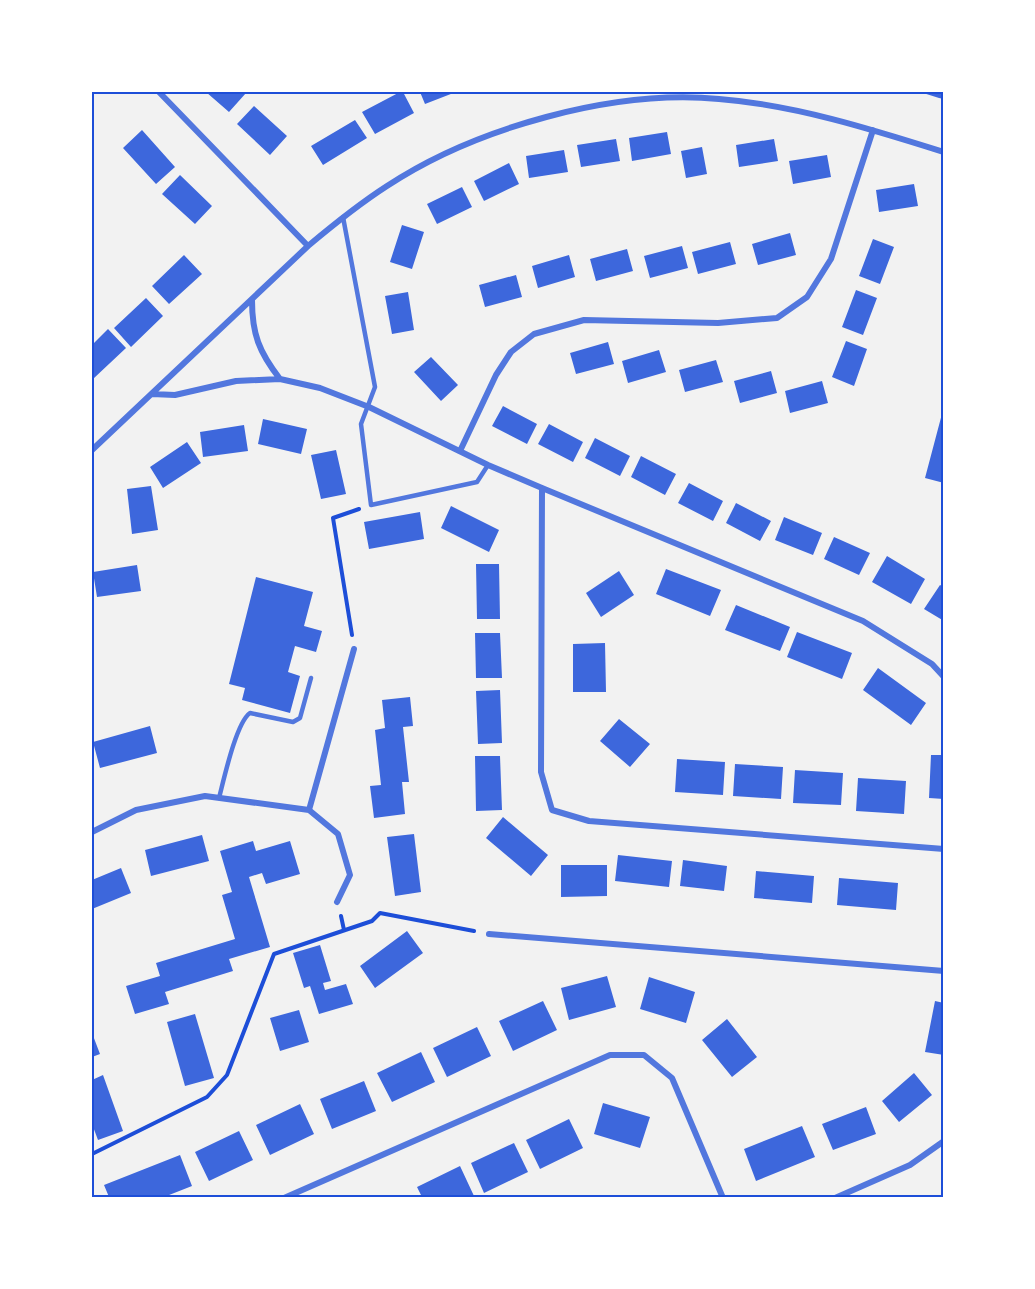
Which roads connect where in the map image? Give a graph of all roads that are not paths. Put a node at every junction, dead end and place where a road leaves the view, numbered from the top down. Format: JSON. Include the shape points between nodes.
{"nodes":[{"id":1,"x":159,"y":92,"type":"edge"},
{"id":2,"x":873,"y":130,"type":"junction"},
{"id":3,"x":944,"y":152,"type":"edge"},
{"id":4,"x":343,"y":217,"type":"junction"},
{"id":5,"x":308,"y":246,"type":"junction"},
{"id":6,"x":252,"y":300,"type":"junction"},
{"id":7,"x":280,"y":379,"type":"junction"},
{"id":8,"x":152,"y":394,"type":"junction"},
{"id":9,"x":369,"y":407,"type":"junction"},
{"id":10,"x":92,"y":450,"type":"edge"},
{"id":11,"x":460,"y":451,"type":"junction"},
{"id":12,"x":488,"y":465,"type":"junction"},
{"id":13,"x":542,"y":488,"type":"junction"},
{"id":14,"x":354,"y":649,"type":"road end"},
{"id":15,"x":944,"y":677,"type":"edge"},
{"id":16,"x":311,"y":678,"type":"dead end"},
{"id":17,"x":219,"y":798,"type":"junction"},
{"id":18,"x":309,"y":810,"type":"junction"},
{"id":19,"x":92,"y":831,"type":"edge"},
{"id":20,"x":944,"y":849,"type":"edge"},
{"id":21,"x":338,"y":902,"type":"dead end"},
{"id":22,"x":489,"y":934,"type":"road end"},
{"id":23,"x":944,"y":970,"type":"edge"},
{"id":24,"x":944,"y":1141,"type":"edge"},
{"id":25,"x":284,"y":1197,"type":"edge"},
{"id":26,"x":723,"y":1197,"type":"edge"},
{"id":27,"x":835,"y":1197,"type":"edge"}],
"edges":[{"from":1,"to":5,"type":"street"},
{"from":2,"to":3,"type":"street"},
{"from":2,"to":4,"type":"street","via":[[779,108],[718,99],[659,98],[593,106],[520,124],[455,149],[388,185]]},
{"from":2,"to":11,"type":"street","via":[[831,259],[807,297],[777,318],[718,323],[584,320],[534,334],[511,352],[496,375]]},
{"from":4,"to":5,"type":"street"},
{"from":4,"to":9,"type":"lane","via":[[375,387]]},
{"from":5,"to":6,"type":"street"},
{"from":6,"to":7,"type":"street","via":[[258,348]]},
{"from":6,"to":8,"type":"street"},
{"from":7,"to":8,"type":"street","via":[[236,381],[175,395]]},
{"from":7,"to":9,"type":"street","via":[[320,388]]},
{"from":8,"to":10,"type":"street"},
{"from":9,"to":11,"type":"street"},
{"from":9,"to":12,"type":"lane","via":[[361,424],[371,505],[477,482]]},
{"from":11,"to":12,"type":"street"},
{"from":12,"to":13,"type":"street"},
{"from":13,"to":15,"type":"street","via":[[863,621],[932,664]]},
{"from":13,"to":20,"type":"street","via":[[541,772],[552,810],[589,821]]},
{"from":14,"to":18,"type":"street"},
{"from":16,"to":17,"type":"lane","via":[[300,718],[293,722],[250,713],[245,717]]},
{"from":17,"to":18,"type":"street"},
{"from":17,"to":19,"type":"street","via":[[205,796],[136,810]]},
{"from":18,"to":21,"type":"street","via":[[338,834],[350,875]]},
{"from":22,"to":23,"type":"street"},
{"from":24,"to":27,"type":"street","via":[[910,1165]]},
{"from":25,"to":26,"type":"street","via":[[610,1055],[644,1055],[672,1078]]}]}
